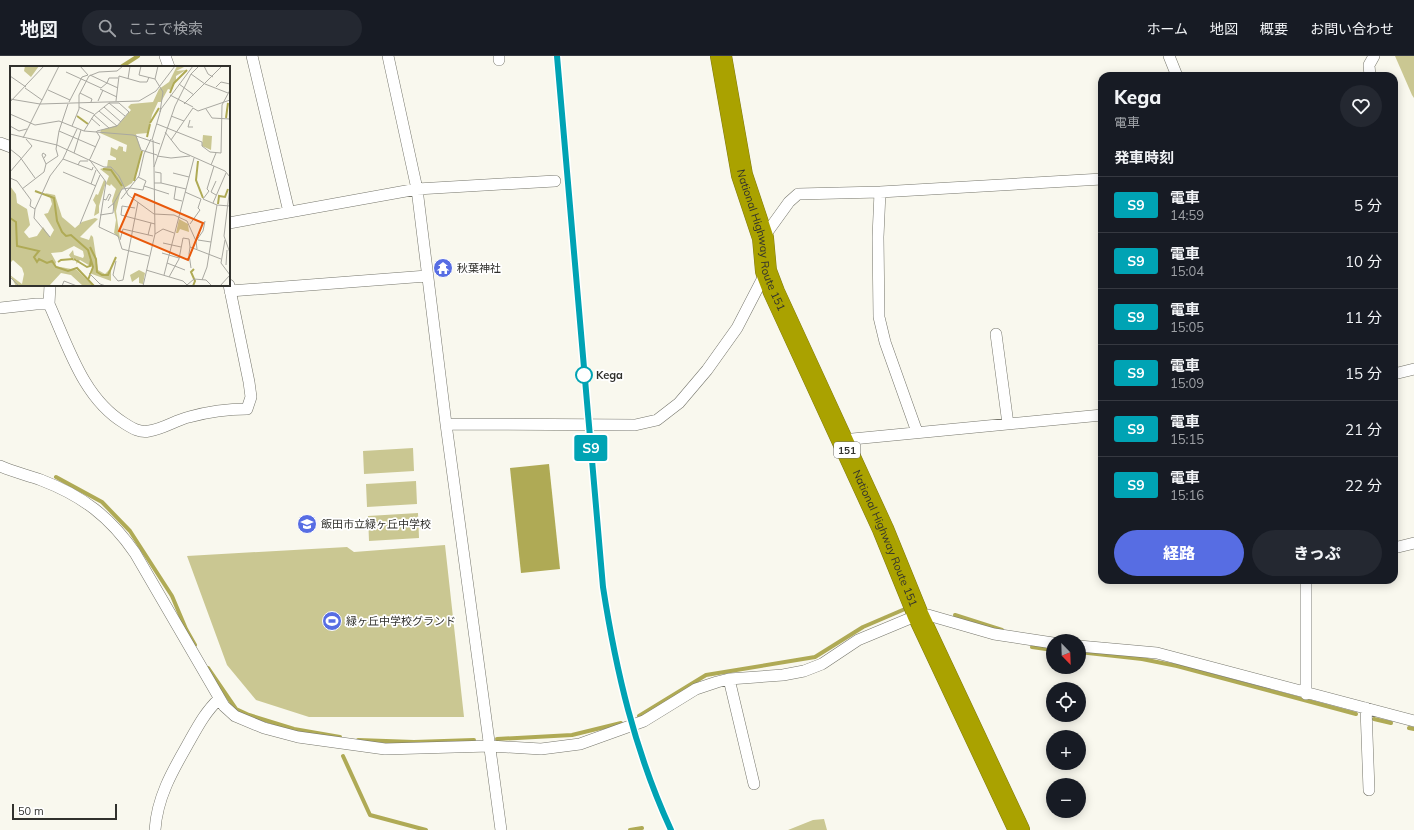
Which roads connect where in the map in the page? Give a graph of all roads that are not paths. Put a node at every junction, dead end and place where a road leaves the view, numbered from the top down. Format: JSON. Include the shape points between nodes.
{"nodes":[{"id":1,"x":165,"y":56,"type":"edge"},
{"id":2,"x":252,"y":56,"type":"edge"},
{"id":3,"x":388,"y":56,"type":"edge"},
{"id":4,"x":721,"y":56,"type":"edge"},
{"id":5,"x":1169,"y":56,"type":"edge"},
{"id":6,"x":1374,"y":56,"type":"edge"},
{"id":7,"x":168,"y":66,"type":"edge"},
{"id":8,"x":1175,"y":72,"type":"edge"},
{"id":9,"x":1370,"y":72,"type":"edge"},
{"id":10,"x":0,"y":143,"type":"edge"},
{"id":11,"x":10,"y":147,"type":"edge"},
{"id":12,"x":1098,"y":179,"type":"edge"},
{"id":13,"x":555,"y":180,"type":"dead end"},
{"id":14,"x":417,"y":189,"type":"junction"},
{"id":15,"x":880,"y":192,"type":"junction"},
{"id":16,"x":289,"y":212,"type":"junction"},
{"id":17,"x":230,"y":223,"type":"edge"},
{"id":18,"x":763,"y":238,"type":"junction"},
{"id":19,"x":766,"y":271,"type":"junction"},
{"id":20,"x":427,"y":276,"type":"junction"},
{"id":21,"x":50,"y":286,"type":"edge"},
{"id":22,"x":229,"y":288,"type":"edge"},
{"id":23,"x":49,"y":304,"type":"junction"},
{"id":24,"x":0,"y":308,"type":"edge"},
{"id":25,"x":996,"y":334,"type":"dead end"},
{"id":26,"x":1414,"y":369,"type":"edge"},
{"id":27,"x":1398,"y":373,"type":"edge"},
{"id":28,"x":1098,"y":415,"type":"edge"},
{"id":29,"x":446,"y":424,"type":"junction"},
{"id":30,"x":1008,"y":424,"type":"junction"},
{"id":31,"x":917,"y":432,"type":"junction"},
{"id":32,"x":842,"y":440,"type":"junction"},
{"id":33,"x":0,"y":466,"type":"edge"},
{"id":34,"x":1414,"y":543,"type":"edge"},
{"id":35,"x":1398,"y":547,"type":"edge"},
{"id":36,"x":1306,"y":584,"type":"edge"},
{"id":37,"x":918,"y":615,"type":"junction"},
{"id":38,"x":1046,"y":643,"type":"edge"},
{"id":39,"x":1086,"y":647,"type":"edge"},
{"id":40,"x":729,"y":679,"type":"junction"},
{"id":41,"x":1306,"y":694,"type":"junction"},
{"id":42,"x":219,"y":699,"type":"junction"},
{"id":43,"x":1366,"y":708,"type":"junction"},
{"id":44,"x":1414,"y":721,"type":"edge"},
{"id":45,"x":490,"y":746,"type":"junction"},
{"id":46,"x":754,"y":784,"type":"dead end"},
{"id":47,"x":1369,"y":790,"type":"dead end"},
{"id":48,"x":155,"y":830,"type":"edge"},
{"id":49,"x":501,"y":830,"type":"edge"},
{"id":50,"x":1019,"y":830,"type":"edge"}],
"edges":[{"from":1,"to":7,"type":"street"},
{"from":2,"to":16,"type":"street"},
{"from":3,"to":14,"type":"street"},
{"from":4,"to":18,"type":"highway","name":"National Highway Route 151","number":"151","via":[[742,175]]},
{"from":5,"to":8,"type":"street"},
{"from":6,"to":9,"type":"street","via":[[1369,65]]},
{"from":10,"to":11,"type":"street"},
{"from":12,"to":15,"type":"street"},
{"from":13,"to":14,"type":"street"},
{"from":14,"to":16,"type":"street"},
{"from":14,"to":20,"type":"street"},
{"from":15,"to":18,"type":"street","via":[[798,194],[789,202]]},
{"from":15,"to":31,"type":"street","via":[[879,317]]},
{"from":16,"to":17,"type":"street"},
{"from":18,"to":19,"type":"highway","name":"National Highway Route 151","number":"151"},
{"from":19,"to":29,"type":"street","via":[[737,328],[707,370],[679,403],[657,420],[635,425]]},
{"from":19,"to":32,"type":"highway","name":"National Highway Route 151","number":"151"},
{"from":20,"to":22,"type":"street"},
{"from":20,"to":29,"type":"street"},
{"from":21,"to":23,"type":"street"},
{"from":22,"to":23,"type":"street","via":[[249,382],[251,397],[247,409],[190,416],[149,431],[136,430],[119,420],[92,395]]},
{"from":23,"to":24,"type":"street"},
{"from":25,"to":30,"type":"street"},
{"from":26,"to":27,"type":"street"},
{"from":28,"to":30,"type":"street"},
{"from":29,"to":45,"type":"street"},
{"from":30,"to":31,"type":"street"},
{"from":31,"to":32,"type":"street"},
{"from":32,"to":37,"type":"highway","name":"National Highway Route 151","number":"151","via":[[883,529]]},
{"from":33,"to":42,"type":"street","via":[[74,495],[98,510],[120,531],[161,596]]},
{"from":34,"to":35,"type":"street"},
{"from":36,"to":41,"type":"street"},
{"from":37,"to":38,"type":"street","via":[[928,615],[994,634]]},
{"from":37,"to":40,"type":"street","via":[[858,640],[822,664],[804,671]]},
{"from":37,"to":50,"type":"highway","name":"National Highway Route 151","number":"151"},
{"from":39,"to":41,"type":"street","via":[[1156,653]]},
{"from":40,"to":45,"type":"street","via":[[696,690],[644,721],[580,744],[541,748]]},
{"from":40,"to":46,"type":"street"},
{"from":41,"to":43,"type":"street"},
{"from":42,"to":45,"type":"street","via":[[235,716],[264,728],[298,737],[385,749]]},
{"from":42,"to":48,"type":"street","via":[[208,709],[171,773],[160,801]]},
{"from":43,"to":44,"type":"street"},
{"from":43,"to":47,"type":"street"},
{"from":45,"to":49,"type":"street"}]}
